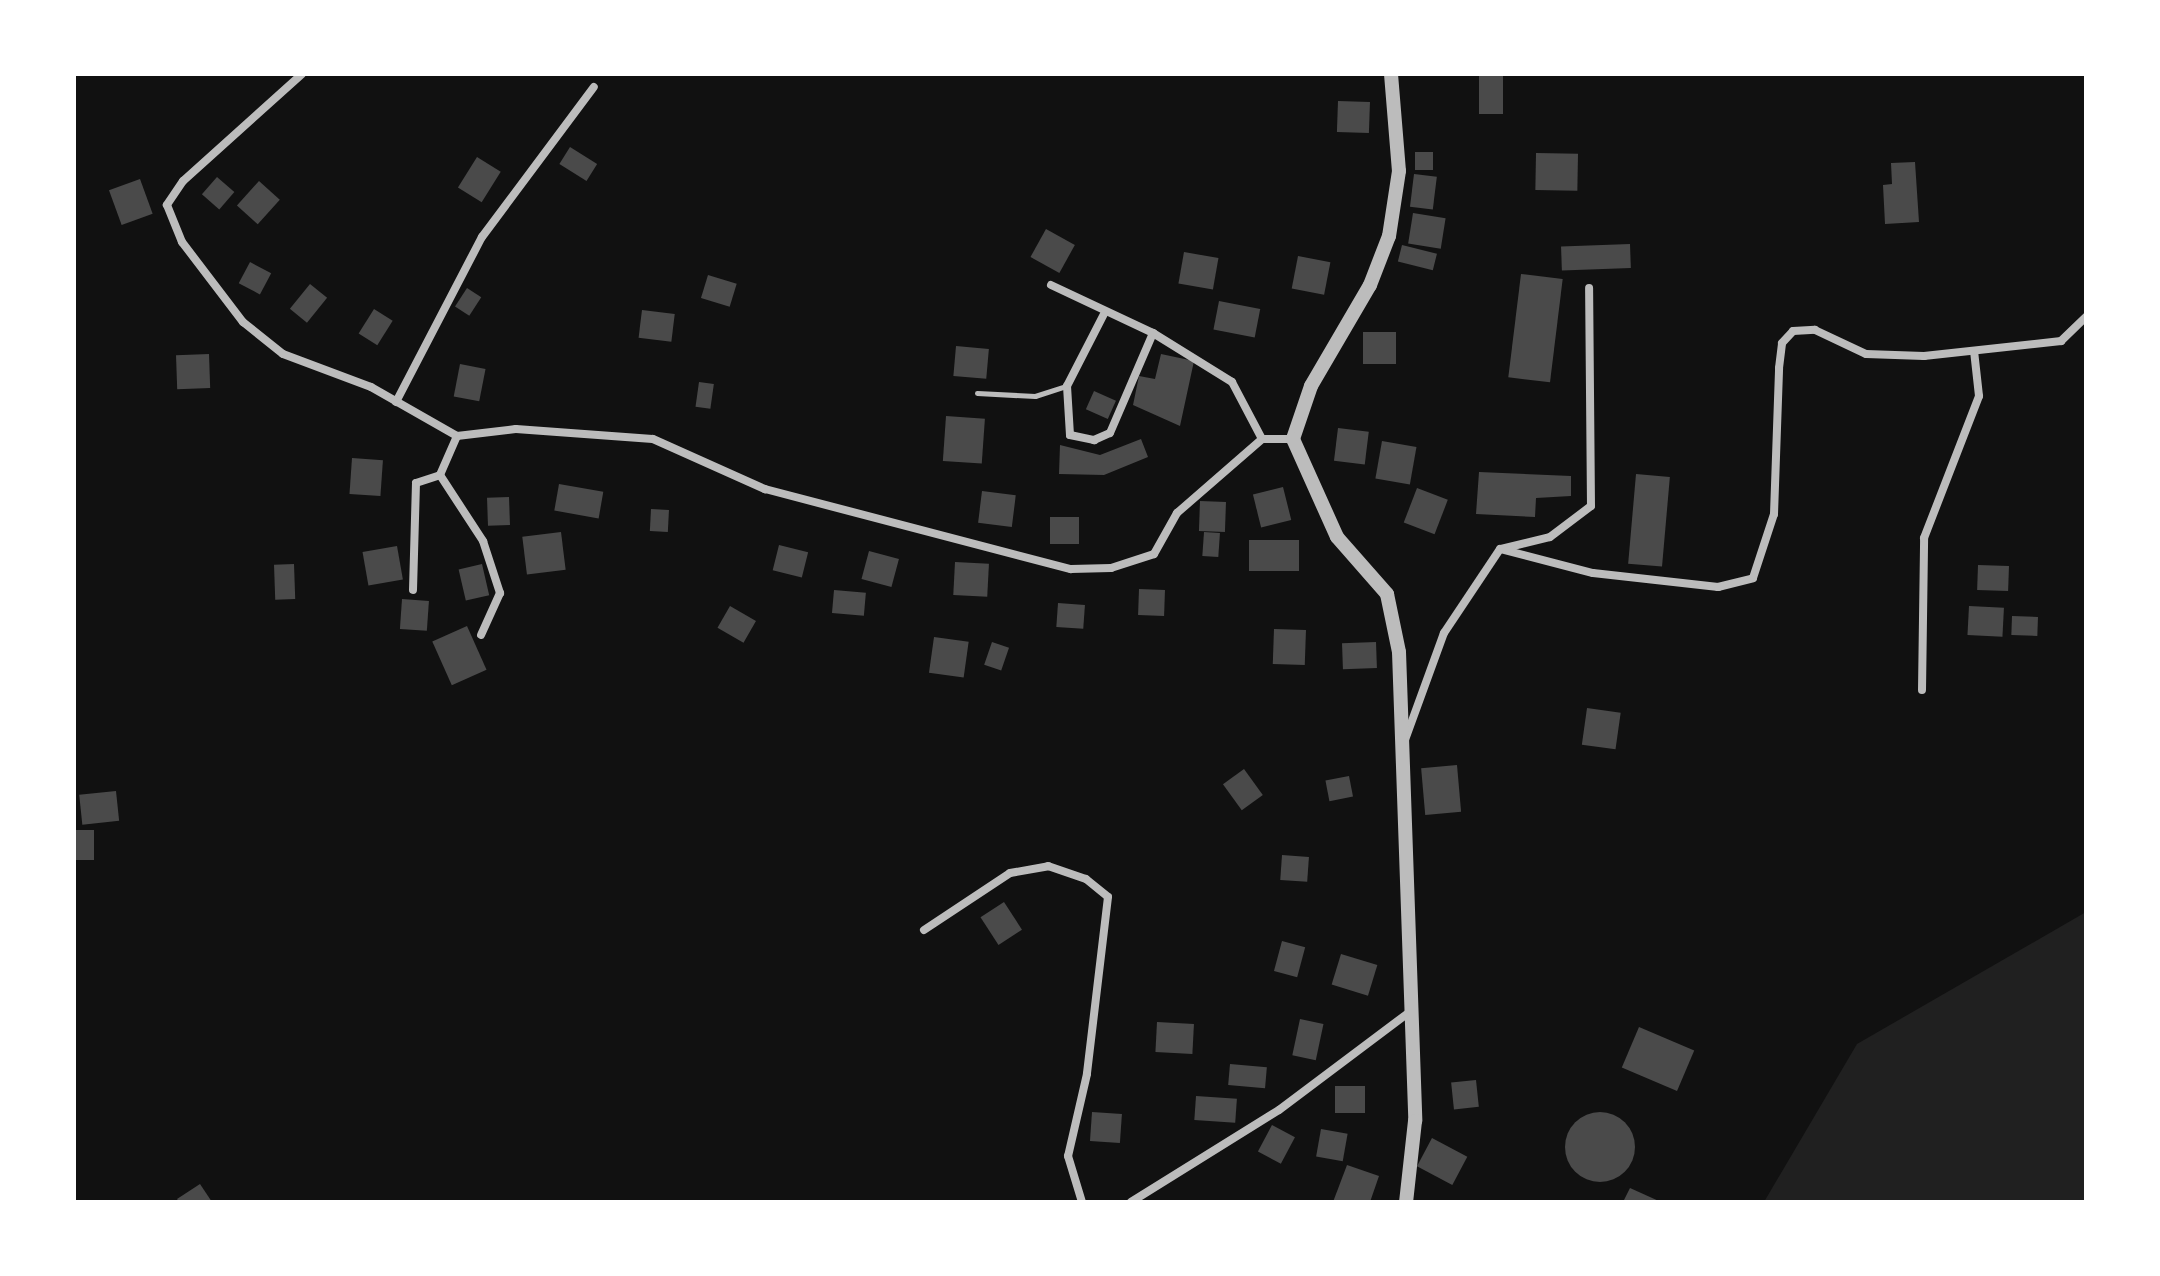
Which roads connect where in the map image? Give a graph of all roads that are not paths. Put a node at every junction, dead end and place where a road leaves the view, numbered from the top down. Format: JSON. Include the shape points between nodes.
{"nodes":[{"id":1,"x":302,"y":74,"type":"edge"},
{"id":2,"x":1391,"y":74,"type":"edge"},
{"id":3,"x":594,"y":87,"type":"dead end"},
{"id":4,"x":1051,"y":285,"type":"dead end"},
{"id":5,"x":1589,"y":288,"type":"dead end"},
{"id":6,"x":1105,"y":312,"type":"junction"},
{"id":7,"x":2086,"y":317,"type":"edge"},
{"id":8,"x":1153,"y":333,"type":"junction"},
{"id":9,"x":1974,"y":351,"type":"junction"},
{"id":10,"x":1067,"y":386,"type":"junction"},
{"id":11,"x":977,"y":393,"type":"dead end"},
{"id":12,"x":396,"y":402,"type":"junction"},
{"id":13,"x":457,"y":436,"type":"junction"},
{"id":14,"x":1262,"y":439,"type":"junction"},
{"id":15,"x":1293,"y":439,"type":"junction"},
{"id":16,"x":440,"y":475,"type":"junction"},
{"id":17,"x":1500,"y":549,"type":"junction"},
{"id":18,"x":413,"y":590,"type":"dead end"},
{"id":19,"x":481,"y":635,"type":"dead end"},
{"id":20,"x":1922,"y":690,"type":"dead end"},
{"id":21,"x":1399,"y":756,"type":"junction"},
{"id":22,"x":924,"y":930,"type":"dead end"},
{"id":23,"x":1408,"y":1013,"type":"junction"},
{"id":24,"x":1082,"y":1202,"type":"edge"},
{"id":25,"x":1131,"y":1202,"type":"edge"},
{"id":26,"x":1406,"y":1202,"type":"edge"}],
"edges":[{"from":1,"to":12,"type":"street","via":[[183,181],[167,205],[182,242],[243,322],[283,354]]},
{"from":2,"to":15,"type":"street","via":[[1399,171],[1389,236],[1370,285],[1311,386]]},
{"from":3,"to":12,"type":"street","via":[[482,237]]},
{"from":4,"to":6,"type":"street"},
{"from":5,"to":17,"type":"street","via":[[1591,506],[1550,537]]},
{"from":6,"to":8,"type":"street"},
{"from":6,"to":10,"type":"street"},
{"from":7,"to":9,"type":"street","via":[[2061,341]]},
{"from":8,"to":10,"type":"street","via":[[1110,433],[1094,440],[1070,435]]},
{"from":8,"to":14,"type":"street","via":[[1232,382]]},
{"from":9,"to":17,"type":"street","via":[[1866,354],[1815,330],[1793,331],[1782,343],[1779,368],[1774,514],[1753,578],[1718,587],[1593,573]]},
{"from":9,"to":20,"type":"street","via":[[1979,396],[1924,538]]},
{"from":10,"to":11,"type":"lane","via":[[1035,396]]},
{"from":12,"to":13,"type":"street"},
{"from":13,"to":14,"type":"street","via":[[516,429],[653,439],[765,489],[1071,569],[1111,568],[1154,554],[1177,513]]},
{"from":13,"to":16,"type":"street"},
{"from":14,"to":15,"type":"street"},
{"from":15,"to":21,"type":"street","via":[[1337,537],[1387,594],[1399,652]]},
{"from":16,"to":18,"type":"street","via":[[416,483]]},
{"from":16,"to":19,"type":"street","via":[[483,541],[500,593]]},
{"from":17,"to":21,"type":"street","via":[[1444,633]]},
{"from":21,"to":23,"type":"street"},
{"from":22,"to":24,"type":"street","via":[[1010,873],[1035,869],[1086,879],[1108,897],[1087,1074],[1068,1156]]},
{"from":23,"to":25,"type":"street","via":[[1279,1110]]},
{"from":23,"to":26,"type":"street","via":[[1415,1121]]}]}
